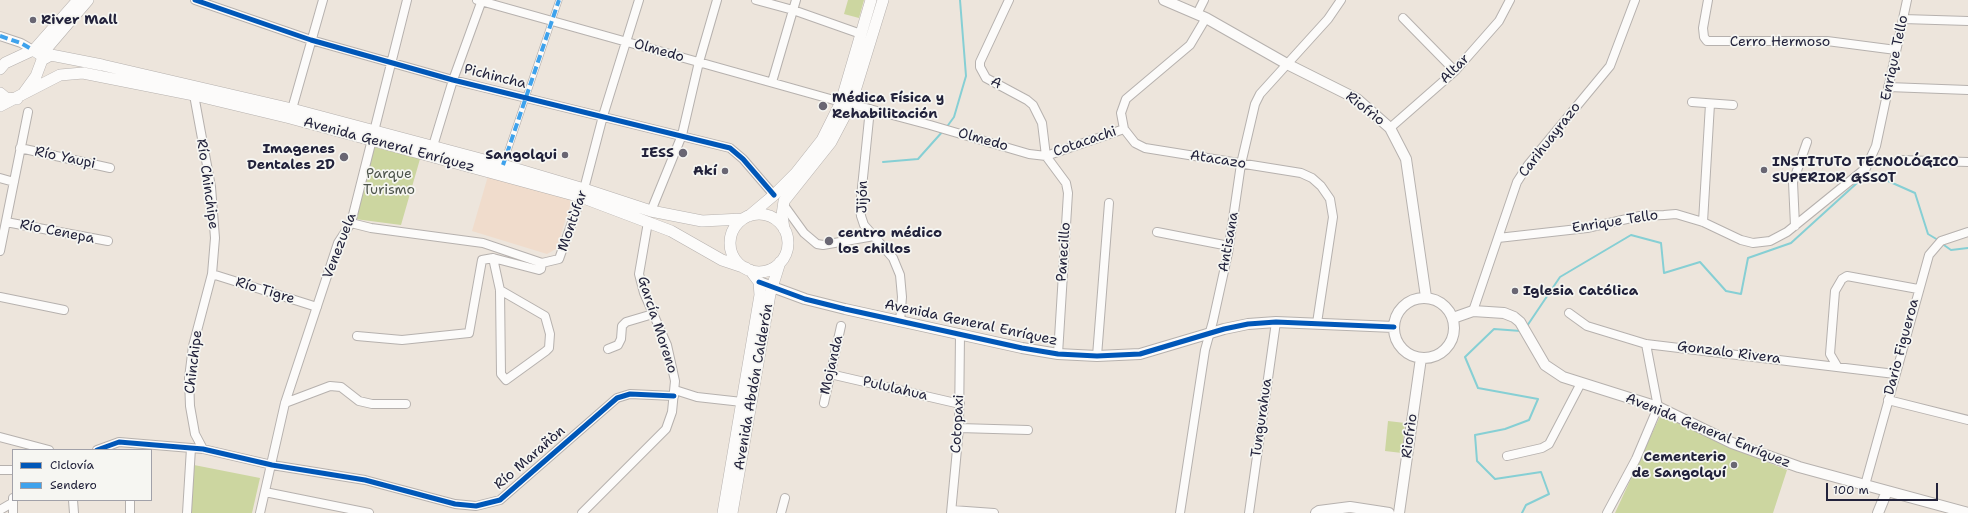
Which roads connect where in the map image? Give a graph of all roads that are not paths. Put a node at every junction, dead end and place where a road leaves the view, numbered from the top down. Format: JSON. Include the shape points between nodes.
{"nodes":[{"id":1,"x":78,"y":0,"type":"edge"},
{"id":2,"x":88,"y":0,"type":"edge"},
{"id":3,"x":195,"y":0,"type":"edge"},
{"id":4,"x":323,"y":0,"type":"edge"},
{"id":5,"x":407,"y":0,"type":"edge"},
{"id":6,"x":480,"y":0,"type":"edge"},
{"id":7,"x":560,"y":0,"type":"edge"},
{"id":8,"x":639,"y":0,"type":"edge"},
{"id":9,"x":717,"y":0,"type":"edge"},
{"id":10,"x":756,"y":0,"type":"edge"},
{"id":11,"x":796,"y":0,"type":"edge"},
{"id":12,"x":871,"y":0,"type":"edge"},
{"id":13,"x":883,"y":0,"type":"edge"},
{"id":14,"x":1009,"y":0,"type":"edge"},
{"id":15,"x":1164,"y":0,"type":"edge"},
{"id":16,"x":1204,"y":0,"type":"edge"},
{"id":17,"x":1341,"y":0,"type":"edge"},
{"id":18,"x":1510,"y":0,"type":"edge"},
{"id":19,"x":1635,"y":0,"type":"edge"},
{"id":20,"x":1708,"y":0,"type":"edge"},
{"id":21,"x":1907,"y":0,"type":"edge"},
{"id":22,"x":793,"y":10,"type":"junction"},
{"id":23,"x":1201,"y":16,"type":"junction"},
{"id":24,"x":1403,"y":18,"type":"dead end"},
{"id":25,"x":1903,"y":19,"type":"junction"},
{"id":26,"x":553,"y":21,"type":"junction"},
{"id":27,"x":1968,"y":21,"type":"edge"},
{"id":28,"x":861,"y":34,"type":"junction"},
{"id":29,"x":0,"y":36,"type":"edge"},
{"id":30,"x":311,"y":40,"type":"junction"},
{"id":31,"x":626,"y":42,"type":"junction"},
{"id":32,"x":1896,"y":50,"type":"junction"},
{"id":33,"x":37,"y":54,"type":"junction"},
{"id":34,"x":391,"y":61,"type":"junction"},
{"id":35,"x":699,"y":62,"type":"junction"},
{"id":36,"x":1287,"y":64,"type":"junction"},
{"id":37,"x":2,"y":65,"type":"edge"},
{"id":38,"x":1455,"y":71,"type":"junction"},
{"id":39,"x":453,"y":80,"type":"junction"},
{"id":40,"x":772,"y":82,"type":"junction"},
{"id":41,"x":1888,"y":87,"type":"junction"},
{"id":42,"x":1968,"y":90,"type":"edge"},
{"id":43,"x":0,"y":93,"type":"edge"},
{"id":44,"x":194,"y":95,"type":"junction"},
{"id":45,"x":20,"y":97,"type":"junction"},
{"id":46,"x":526,"y":98,"type":"junction"},
{"id":47,"x":1692,"y":102,"type":"dead end"},
{"id":48,"x":846,"y":103,"type":"junction"},
{"id":49,"x":1710,"y":104,"type":"junction"},
{"id":50,"x":1733,"y":105,"type":"dead end"},
{"id":51,"x":0,"y":106,"type":"edge"},
{"id":52,"x":870,"y":108,"type":"junction"},
{"id":53,"x":292,"y":109,"type":"junction"},
{"id":54,"x":28,"y":112,"type":"dead end"},
{"id":55,"x":603,"y":116,"type":"junction"},
{"id":56,"x":1390,"y":128,"type":"junction"},
{"id":57,"x":1124,"y":129,"type":"junction"},
{"id":58,"x":372,"y":135,"type":"junction"},
{"id":59,"x":682,"y":135,"type":"junction"},
{"id":60,"x":1806,"y":142,"type":"dead end"},
{"id":61,"x":433,"y":146,"type":"junction"},
{"id":62,"x":20,"y":148,"type":"junction"},
{"id":63,"x":1046,"y":156,"type":"junction"},
{"id":64,"x":1899,"y":160,"type":"dead end"},
{"id":65,"x":1968,"y":162,"type":"edge"},
{"id":66,"x":1242,"y":164,"type":"junction"},
{"id":67,"x":503,"y":165,"type":"junction"},
{"id":68,"x":110,"y":168,"type":"dead end"},
{"id":69,"x":0,"y":178,"type":"edge"},
{"id":70,"x":14,"y":182,"type":"junction"},
{"id":71,"x":583,"y":193,"type":"junction"},
{"id":72,"x":774,"y":195,"type":"junction"},
{"id":73,"x":1109,"y":203,"type":"dead end"},
{"id":74,"x":783,"y":204,"type":"junction"},
{"id":75,"x":651,"y":211,"type":"junction"},
{"id":76,"x":746,"y":217,"type":"junction"},
{"id":77,"x":6,"y":222,"type":"junction"},
{"id":78,"x":648,"y":222,"type":"junction"},
{"id":79,"x":1703,"y":222,"type":"junction"},
{"id":80,"x":351,"y":223,"type":"junction"},
{"id":81,"x":1795,"y":226,"type":"junction"},
{"id":82,"x":784,"y":229,"type":"junction"},
{"id":83,"x":1157,"y":232,"type":"dead end"},
{"id":84,"x":1968,"y":232,"type":"edge"},
{"id":85,"x":874,"y":236,"type":"junction"},
{"id":86,"x":1498,"y":238,"type":"junction"},
{"id":87,"x":108,"y":241,"type":"dead end"},
{"id":88,"x":1229,"y":246,"type":"junction"},
{"id":89,"x":0,"y":251,"type":"edge"},
{"id":90,"x":493,"y":258,"type":"junction"},
{"id":91,"x":542,"y":263,"type":"junction"},
{"id":92,"x":778,"y":266,"type":"junction"},
{"id":93,"x":748,"y":269,"type":"junction"},
{"id":94,"x":212,"y":274,"type":"junction"},
{"id":95,"x":759,"y":282,"type":"junction"},
{"id":96,"x":772,"y":287,"type":"junction"},
{"id":97,"x":1918,"y":289,"type":"junction"},
{"id":98,"x":500,"y":290,"type":"junction"},
{"id":99,"x":788,"y":293,"type":"junction"},
{"id":100,"x":0,"y":297,"type":"edge"},
{"id":101,"x":1426,"y":297,"type":"junction"},
{"id":102,"x":317,"y":307,"type":"junction"},
{"id":103,"x":64,"y":310,"type":"dead end"},
{"id":104,"x":1473,"y":311,"type":"junction"},
{"id":105,"x":1570,"y":313,"type":"dead end"},
{"id":106,"x":653,"y":314,"type":"junction"},
{"id":107,"x":1453,"y":318,"type":"junction"},
{"id":108,"x":900,"y":322,"type":"junction"},
{"id":109,"x":1276,"y":322,"type":"junction"},
{"id":110,"x":1317,"y":323,"type":"junction"},
{"id":111,"x":841,"y":326,"type":"dead end"},
{"id":112,"x":1394,"y":327,"type":"junction"},
{"id":113,"x":960,"y":334,"type":"junction"},
{"id":114,"x":1209,"y":334,"type":"junction"},
{"id":115,"x":357,"y":336,"type":"dead end"},
{"id":116,"x":1646,"y":344,"type":"junction"},
{"id":117,"x":608,"y":349,"type":"dead end"},
{"id":118,"x":1058,"y":354,"type":"junction"},
{"id":119,"x":1097,"y":356,"type":"junction"},
{"id":120,"x":1421,"y":358,"type":"junction"},
{"id":121,"x":1838,"y":366,"type":"junction"},
{"id":122,"x":830,"y":374,"type":"junction"},
{"id":123,"x":1895,"y":374,"type":"junction"},
{"id":124,"x":1581,"y":383,"type":"junction"},
{"id":125,"x":674,"y":393,"type":"junction"},
{"id":126,"x":1888,"y":400,"type":"junction"},
{"id":127,"x":742,"y":402,"type":"junction"},
{"id":128,"x":285,"y":403,"type":"junction"},
{"id":129,"x":824,"y":403,"type":"dead end"},
{"id":130,"x":406,"y":404,"type":"dead end"},
{"id":131,"x":960,"y":404,"type":"junction"},
{"id":132,"x":1658,"y":407,"type":"junction"},
{"id":133,"x":1968,"y":420,"type":"edge"},
{"id":134,"x":959,"y":428,"type":"junction"},
{"id":135,"x":1028,"y":430,"type":"dead end"},
{"id":136,"x":0,"y":437,"type":"edge"},
{"id":137,"x":132,"y":446,"type":"edge"},
{"id":138,"x":192,"y":448,"type":"junction"},
{"id":139,"x":45,"y":449,"type":"edge"},
{"id":140,"x":100,"y":449,"type":"edge"},
{"id":141,"x":202,"y":449,"type":"junction"},
{"id":142,"x":1507,"y":456,"type":"dead end"},
{"id":143,"x":272,"y":465,"type":"junction"},
{"id":144,"x":0,"y":470,"type":"edge"},
{"id":145,"x":12,"y":470,"type":"edge"},
{"id":146,"x":1865,"y":485,"type":"junction"},
{"id":147,"x":1887,"y":491,"type":"junction"},
{"id":148,"x":265,"y":492,"type":"junction"},
{"id":149,"x":785,"y":498,"type":"dead end"},
{"id":150,"x":12,"y":501,"type":"edge"},
{"id":151,"x":13,"y":501,"type":"edge"},
{"id":152,"x":73,"y":501,"type":"edge"},
{"id":153,"x":130,"y":501,"type":"edge"},
{"id":154,"x":0,"y":510,"type":"edge"},
{"id":155,"x":1945,"y":510,"type":"edge"},
{"id":156,"x":951,"y":511,"type":"edge"},
{"id":157,"x":13,"y":513,"type":"edge"},
{"id":158,"x":74,"y":513,"type":"edge"},
{"id":159,"x":130,"y":513,"type":"edge"},
{"id":160,"x":187,"y":513,"type":"edge"},
{"id":161,"x":260,"y":513,"type":"edge"},
{"id":162,"x":369,"y":513,"type":"edge"},
{"id":163,"x":582,"y":513,"type":"edge"},
{"id":164,"x":723,"y":513,"type":"edge"},
{"id":165,"x":732,"y":513,"type":"edge"},
{"id":166,"x":781,"y":513,"type":"edge"},
{"id":167,"x":994,"y":513,"type":"edge"},
{"id":168,"x":1180,"y":513,"type":"edge"},
{"id":169,"x":1249,"y":513,"type":"edge"},
{"id":170,"x":1316,"y":513,"type":"edge"},
{"id":171,"x":1389,"y":513,"type":"edge"},
{"id":172,"x":1399,"y":513,"type":"edge"},
{"id":173,"x":1607,"y":513,"type":"edge"},
{"id":174,"x":1878,"y":513,"type":"edge"},
{"id":175,"x":1968,"y":513,"type":"edge"}],
"edges":[{"from":1,"to":33,"type":"main road"},
{"from":2,"to":33,"type":"main road"},
{"from":3,"to":30,"type":"street","name":"Pichincha"},
{"from":4,"to":30,"type":"street"},
{"from":5,"to":34,"type":"street","name":"Venezuela"},
{"from":6,"to":26,"type":"street","name":"Olmedo"},
{"from":6,"to":39,"type":"street"},
{"from":7,"to":26,"type":"street"},
{"from":8,"to":31,"type":"street","name":"Montùfar"},
{"from":9,"to":35,"type":"street"},
{"from":10,"to":22,"type":"street"},
{"from":11,"to":22,"type":"street"},
{"from":12,"to":28,"type":"main road"},
{"from":13,"to":48,"type":"main road"},
{"from":14,"to":63,"type":"street","name":"A","via":[[980,67],[986,78],[1033,105],[1042,123]]},
{"from":15,"to":23,"type":"street","name":"Riofrìo"},
{"from":16,"to":23,"type":"street"},
{"from":17,"to":36,"type":"street","name":"Antisana","via":[[1328,20]]},
{"from":18,"to":38,"type":"street","name":"Altar","via":[[1499,21]]},
{"from":19,"to":86,"type":"street","name":"Carihuayrazo","via":[[1610,66],[1528,165],[1510,200]]},
{"from":20,"to":32,"type":"street","name":"Cerro Hermoso","via":[[1703,28],[1707,41],[1827,41]]},
{"from":21,"to":25,"type":"street","name":"Enrique Tello"},
{"from":22,"to":28,"type":"street"},
{"from":22,"to":40,"type":"street"},
{"from":23,"to":36,"type":"street","name":"Riofrìo"},
{"from":23,"to":57,"type":"street","via":[[1190,45],[1126,98],[1121,113]]},
{"from":24,"to":38,"type":"street"},
{"from":25,"to":27,"type":"street"},
{"from":25,"to":32,"type":"street","name":"Enrique Tello"},
{"from":26,"to":31,"type":"street","name":"Olmedo"},
{"from":26,"to":46,"type":"street"},
{"from":28,"to":48,"type":"main road"},
{"from":29,"to":33,"type":"street","via":[[21,43]]},
{"from":30,"to":34,"type":"street","name":"Pichincha"},
{"from":30,"to":53,"type":"street"},
{"from":31,"to":35,"type":"street","name":"Olmedo"},
{"from":31,"to":55,"type":"street","name":"Montùfar"},
{"from":32,"to":41,"type":"street","name":"Enrique Tello"},
{"from":33,"to":37,"type":"main road"},
{"from":33,"to":45,"type":"main road","via":[[36,76]]},
{"from":33,"to":53,"type":"main road","name":"Avenida General Enríquez","via":[[102,65]]},
{"from":34,"to":39,"type":"street","name":"Pichincha"},
{"from":34,"to":58,"type":"street","name":"Venezuela"},
{"from":35,"to":40,"type":"street","name":"Olmedo"},
{"from":35,"to":59,"type":"street"},
{"from":36,"to":56,"type":"street","name":"Riofrìo","via":[[1357,99]]},
{"from":36,"to":66,"type":"street","name":"Antisana","via":[[1257,98]]},
{"from":38,"to":56,"type":"street","name":"Altar"},
{"from":39,"to":46,"type":"street","name":"Pichincha"},
{"from":39,"to":61,"type":"street"},
{"from":40,"to":48,"type":"street","name":"Olmedo"},
{"from":41,"to":42,"type":"street"},
{"from":41,"to":81,"type":"street","name":"Enrique Tello","via":[[1876,146],[1866,168]]},
{"from":43,"to":45,"type":"main road","via":[[6,98]]},
{"from":44,"to":45,"type":"main road","name":"Avenida General Enríquez","via":[[83,73],[60,75]]},
{"from":44,"to":58,"type":"main road","name":"Avenida General Enríquez"},
{"from":44,"to":94,"type":"street","name":"Río Chinchipe","via":[[211,187],[215,238]]},
{"from":45,"to":51,"type":"main road","name":"Avenida General Enríquez"},
{"from":46,"to":55,"type":"street","name":"Pichincha"},
{"from":46,"to":67,"type":"street"},
{"from":47,"to":49,"type":"street"},
{"from":48,"to":52,"type":"street","name":"Olmedo"},
{"from":48,"to":72,"type":"main road","via":[[822,140],[796,173]]},
{"from":48,"to":74,"type":"main road","via":[[831,142]]},
{"from":49,"to":50,"type":"street"},
{"from":49,"to":79,"type":"street"},
{"from":52,"to":63,"type":"street","name":"Olmedo","via":[[1029,154]]},
{"from":52,"to":85,"type":"street","name":"Jijón","via":[[860,207],[864,225]]},
{"from":53,"to":58,"type":"main road","name":"Avenida General Enríquez"},
{"from":54,"to":62,"type":"street"},
{"from":55,"to":59,"type":"street","name":"Pichincha"},
{"from":55,"to":71,"type":"street","name":"Montùfar"},
{"from":56,"to":101,"type":"street","name":"Riofrìo","via":[[1406,159]]},
{"from":57,"to":63,"type":"street","name":"Cotacachi"},
{"from":57,"to":66,"type":"street","name":"Atacazo","via":[[1135,144],[1145,148]]},
{"from":58,"to":61,"type":"main road","name":"Avenida General Enríquez"},
{"from":58,"to":71,"type":"main road","name":"Avenida General Enríquez"},
{"from":58,"to":80,"type":"street","name":"Venezuela"},
{"from":59,"to":72,"type":"street","name":"Pichincha","via":[[730,148]]},
{"from":59,"to":75,"type":"street"},
{"from":60,"to":81,"type":"street","via":[[1793,182]]},
{"from":61,"to":67,"type":"main road","name":"Avenida General Enríquez"},
{"from":62,"to":68,"type":"street","name":"Río Yaupi"},
{"from":62,"to":70,"type":"street"},
{"from":63,"to":118,"type":"street","name":"Panecillo","via":[[1066,183],[1068,193]]},
{"from":64,"to":65,"type":"street"},
{"from":66,"to":88,"type":"street","name":"Antisana"},
{"from":66,"to":110,"type":"street","name":"Atacazo","via":[[1301,173],[1312,178],[1330,199],[1334,218]]},
{"from":67,"to":71,"type":"main road","name":"Avenida General Enríquez"},
{"from":69,"to":70,"type":"street"},
{"from":70,"to":77,"type":"street"},
{"from":71,"to":75,"type":"main road","name":"Avenida General Enríquez"},
{"from":71,"to":78,"type":"main road","name":"Avenida General Enríquez"},
{"from":71,"to":91,"type":"street","name":"Montùfar","via":[[559,259]]},
{"from":72,"to":76,"type":"main road"},
{"from":73,"to":119,"type":"street"},
{"from":74,"to":82,"type":"main road"},
{"from":74,"to":85,"type":"street","via":[[804,233],[818,244]]},
{"from":75,"to":76,"type":"main road","name":"Avenida General Enríquez","via":[[702,221]]},
{"from":76,"to":82,"type":"main road","via":[[765,214],[779,222]]},
{"from":76,"to":93,"type":"main road","via":[[734,229],[730,248],[736,260]]},
{"from":77,"to":87,"type":"street","name":"Río Cenepa"},
{"from":77,"to":89,"type":"street"},
{"from":78,"to":93,"type":"main road","name":"Avenida General Enríquez","via":[[681,236],[722,260]]},
{"from":78,"to":106,"type":"street","name":"García Moreno","via":[[639,274]]},
{"from":79,"to":81,"type":"street","name":"Enrique Tello","via":[[1753,243],[1770,241]]},
{"from":79,"to":86,"type":"street","name":"Enrique Tello","via":[[1676,214],[1640,216],[1587,228]]},
{"from":80,"to":91,"type":"street","name":"Montùfar","via":[[484,243]]},
{"from":80,"to":102,"type":"street","name":"Venezuela","via":[[338,243]]},
{"from":82,"to":92,"type":"main road","via":[[786,250]]},
{"from":83,"to":88,"type":"street"},
{"from":84,"to":97,"type":"street","name":"Dario Figueroa","via":[[1936,245],[1927,261]]},
{"from":85,"to":108,"type":"street","name":"Jijón","via":[[893,258],[900,275]]},
{"from":86,"to":104,"type":"street","name":"Carihuayrazo"},
{"from":88,"to":114,"type":"street","name":"Antisana"},
{"from":90,"to":91,"type":"street","via":[[539,270]]},
{"from":90,"to":98,"type":"street"},
{"from":90,"to":115,"type":"street","via":[[482,260],[469,333],[402,340]]},
{"from":92,"to":93,"type":"main road","via":[[766,270]]},
{"from":92,"to":96,"type":"main road","name":"Avenida Abdón Calderón"},
{"from":92,"to":99,"type":"street","via":[[781,284]]},
{"from":93,"to":95,"type":"main road","name":"Avenida Abdón Calderón"},
{"from":94,"to":102,"type":"street","name":"Río Tigre"},
{"from":94,"to":141,"type":"street","name":"Chinchipe","via":[[194,346],[189,378],[195,434]]},
{"from":95,"to":96,"type":"street","name":"Avenida General Enríquez"},
{"from":95,"to":127,"type":"main road","name":"Avenida Abdón Calderón","via":[[760,295]]},
{"from":96,"to":99,"type":"street","name":"Avenida General Enríquez"},
{"from":96,"to":165,"type":"main road","name":"Avenida Abdón Calderón"},
{"from":97,"to":121,"type":"street","via":[[1848,276],[1842,279],[1835,291],[1830,354]]},
{"from":97,"to":123,"type":"street","name":"Dario Figueroa"},
{"from":98,"to":98,"type":"street","via":[[501,374],[506,380],[546,351],[550,344],[550,334],[545,316]]},
{"from":99,"to":108,"type":"street","name":"Avenida General Enríquez"},
{"from":100,"to":103,"type":"street"},
{"from":101,"to":107,"type":"street","via":[[1443,303]]},
{"from":101,"to":112,"type":"street","via":[[1412,300],[1400,309]]},
{"from":102,"to":128,"type":"street","name":"Venezuela"},
{"from":104,"to":107,"type":"street","name":"Avenida General Enríquez"},
{"from":104,"to":124,"type":"street","name":"Avenida General Enríquez","via":[[1504,313],[1520,322],[1548,367],[1563,377]]},
{"from":105,"to":116,"type":"street","name":"Gonzalo Rivera","via":[[1587,326]]},
{"from":106,"to":117,"type":"street","via":[[626,322],[622,326],[618,345]]},
{"from":106,"to":125,"type":"street","name":"García Moreno","via":[[666,345],[675,381]]},
{"from":107,"to":120,"type":"street","via":[[1454,335],[1445,350],[1438,355]]},
{"from":108,"to":113,"type":"street","name":"Avenida General Enríquez"},
{"from":109,"to":110,"type":"street","name":"Avenida General Enríquez"},
{"from":109,"to":114,"type":"street","name":"Avenida General Enríquez","via":[[1248,324]]},
{"from":109,"to":169,"type":"street","name":"Tungurahua"},
{"from":110,"to":112,"type":"street","name":"Avenida General Enríquez"},
{"from":111,"to":122,"type":"street","name":"Mojanda"},
{"from":112,"to":120,"type":"street","via":[[1395,336],[1405,351]]},
{"from":113,"to":118,"type":"street","name":"Avenida General Enríquez"},
{"from":113,"to":131,"type":"street","name":"Cotopaxi"},
{"from":114,"to":119,"type":"street","name":"Avenida General Enríquez","via":[[1150,353]]},
{"from":114,"to":168,"type":"street","name":"Antisana"},
{"from":116,"to":121,"type":"street","name":"Gonzalo Rivera"},
{"from":116,"to":132,"type":"street"},
{"from":118,"to":119,"type":"street","name":"Avenida General Enríquez"},
{"from":120,"to":172,"type":"street","name":"Riofrìo"},
{"from":121,"to":123,"type":"street","name":"Gonzalo Rivera"},
{"from":122,"to":129,"type":"street","name":"Mojanda"},
{"from":122,"to":131,"type":"street","name":"Pululahua"},
{"from":123,"to":126,"type":"street","name":"Dario Figueroa"},
{"from":124,"to":132,"type":"street","name":"Avenida General Enríquez"},
{"from":124,"to":142,"type":"street","via":[[1549,444]]},
{"from":125,"to":127,"type":"street","name":"Río Marañòn"},
{"from":125,"to":143,"type":"street","name":"Río Marañòn","via":[[630,394],[617,398],[509,493],[500,500],[484,505],[455,504],[365,480]]},
{"from":125,"to":163,"type":"street","name":"García Moreno","via":[[666,429]]},
{"from":126,"to":133,"type":"street"},
{"from":126,"to":146,"type":"street","name":"Dario Figueroa"},
{"from":127,"to":164,"type":"main road","name":"Avenida Abdón Calderón"},
{"from":128,"to":130,"type":"street","via":[[330,386],[341,387],[359,401],[372,404]]},
{"from":128,"to":143,"type":"street","name":"Venezuela"},
{"from":131,"to":134,"type":"street","name":"Cotopaxi"},
{"from":132,"to":146,"type":"street","name":"Avenida General Enríquez","via":[[1732,443],[1799,467]]},
{"from":132,"to":173,"type":"street","via":[[1636,459]]},
{"from":134,"to":135,"type":"street"},
{"from":134,"to":156,"type":"street","name":"Cotopaxi"},
{"from":136,"to":139,"type":"street"},
{"from":137,"to":138,"type":"street","name":"Río Marañòn"},
{"from":137,"to":140,"type":"street","name":"Río Marañòn","via":[[119,442]]},
{"from":138,"to":141,"type":"street","name":"Río Marañòn"},
{"from":138,"to":160,"type":"street"},
{"from":141,"to":143,"type":"street","name":"Río Marañòn"},
{"from":143,"to":148,"type":"street","name":"Venezuela"},
{"from":144,"to":145,"type":"street"},
{"from":146,"to":147,"type":"street","name":"Avenida General Enríquez"},
{"from":147,"to":155,"type":"street","name":"Avenida General Enríquez"},
{"from":147,"to":174,"type":"street"},
{"from":148,"to":161,"type":"street","name":"Venezuela"},
{"from":148,"to":162,"type":"street"},
{"from":149,"to":166,"type":"street"},
{"from":150,"to":154,"type":"street"},
{"from":151,"to":157,"type":"street"},
{"from":152,"to":158,"type":"street"},
{"from":153,"to":159,"type":"street"},
{"from":155,"to":175,"type":"street","name":"Avenida General Enríquez"},
{"from":156,"to":167,"type":"street"},
{"from":170,"to":171,"type":"street","via":[[1350,507]]}]}
